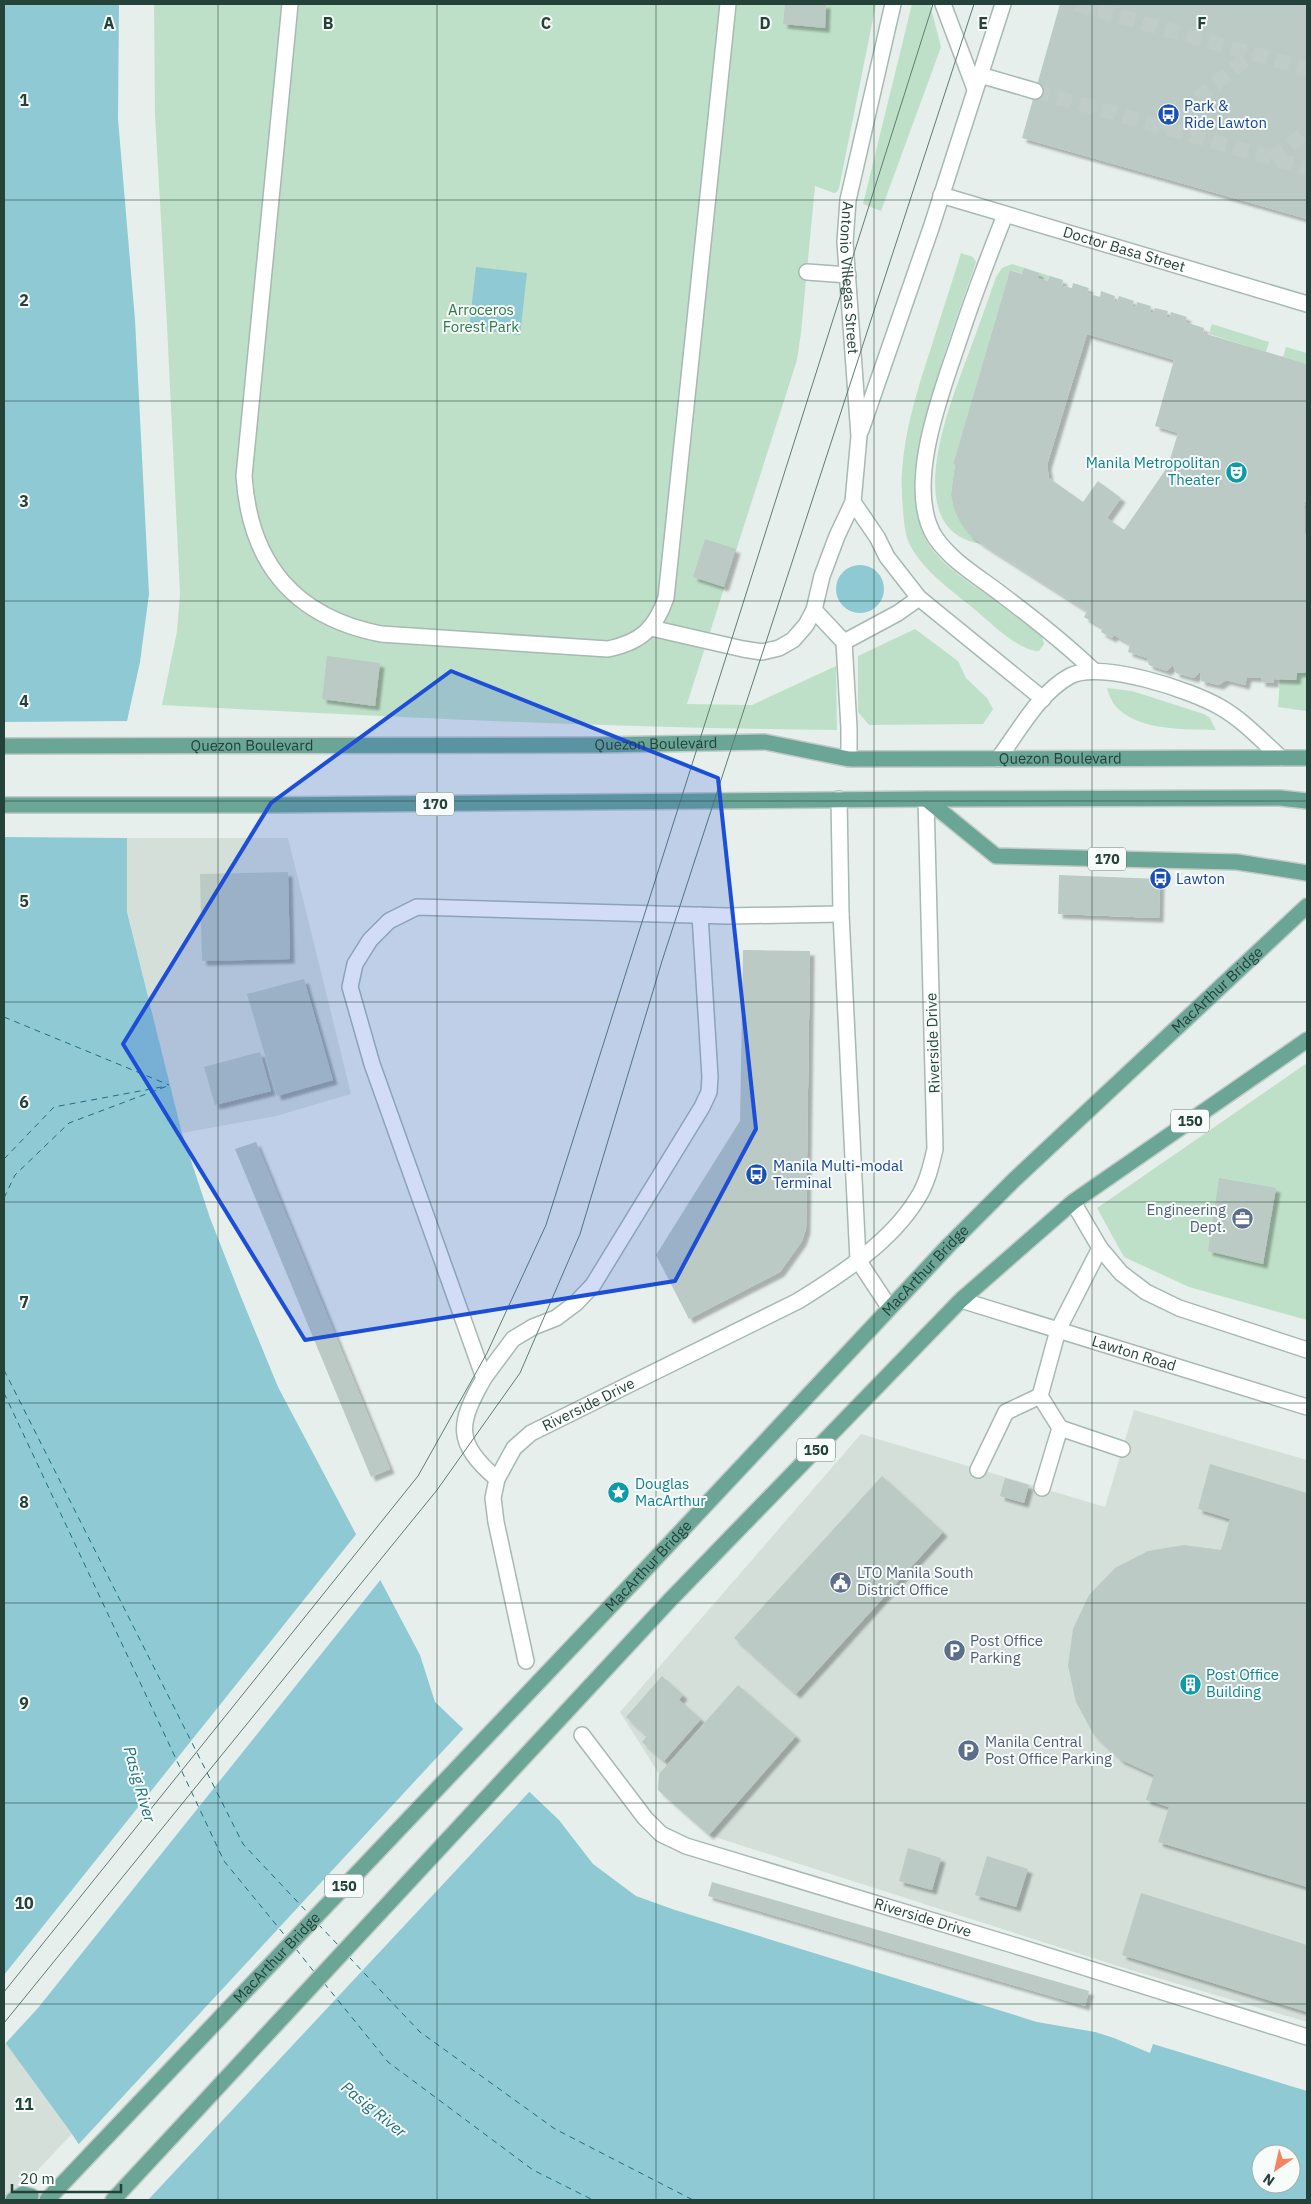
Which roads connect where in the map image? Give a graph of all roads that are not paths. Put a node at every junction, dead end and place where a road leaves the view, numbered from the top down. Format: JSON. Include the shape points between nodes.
{"nodes":[{"id":1,"x":290,"y":4,"type":"edge"},
{"id":2,"x":728,"y":4,"type":"edge"},
{"id":3,"x":893,"y":4,"type":"edge"},
{"id":4,"x":943,"y":4,"type":"edge"},
{"id":5,"x":1003,"y":4,"type":"edge"},
{"id":6,"x":977,"y":82,"type":"junction"},
{"id":7,"x":1035,"y":91,"type":"tunnel mouth"},
{"id":8,"x":941,"y":195,"type":"junction"},
{"id":9,"x":1005,"y":216,"type":"junction"},
{"id":10,"x":807,"y":272,"type":"dead end"},
{"id":11,"x":848,"y":275,"type":"junction"},
{"id":12,"x":1307,"y":304,"type":"edge"},
{"id":13,"x":859,"y":436,"type":"junction"},
{"id":14,"x":853,"y":502,"type":"junction"},
{"id":15,"x":919,"y":598,"type":"junction"},
{"id":16,"x":814,"y":610,"type":"junction"},
{"id":17,"x":651,"y":628,"type":"junction"},
{"id":18,"x":844,"y":642,"type":"junction"},
{"id":19,"x":1094,"y":671,"type":"junction"},
{"id":20,"x":1043,"y":699,"type":"junction"},
{"id":21,"x":4,"y":746,"type":"edge"},
{"id":22,"x":1281,"y":758,"type":"junction"},
{"id":23,"x":1307,"y":758,"type":"edge"},
{"id":24,"x":998,"y":759,"type":"junction"},
{"id":25,"x":848,"y":760,"type":"junction"},
{"id":26,"x":839,"y":799,"type":"junction"},
{"id":27,"x":926,"y":799,"type":"junction"},
{"id":28,"x":1307,"y":801,"type":"edge"},
{"id":29,"x":4,"y":805,"type":"edge"},
{"id":30,"x":1307,"y":873,"type":"edge"},
{"id":31,"x":1307,"y":906,"type":"edge"},
{"id":32,"x":841,"y":914,"type":"junction"},
{"id":33,"x":700,"y":915,"type":"junction"},
{"id":34,"x":1307,"y":1040,"type":"edge"},
{"id":35,"x":1073,"y":1202,"type":"junction"},
{"id":36,"x":1100,"y":1248,"type":"junction"},
{"id":37,"x":858,"y":1260,"type":"junction"},
{"id":38,"x":962,"y":1300,"type":"junction"},
{"id":39,"x":889,"y":1307,"type":"junction"},
{"id":40,"x":1058,"y":1330,"type":"junction"},
{"id":41,"x":1307,"y":1350,"type":"edge"},
{"id":42,"x":484,"y":1378,"type":"junction"},
{"id":43,"x":1040,"y":1396,"type":"junction"},
{"id":44,"x":1307,"y":1407,"type":"edge"},
{"id":45,"x":1060,"y":1428,"type":"junction"},
{"id":46,"x":1122,"y":1449,"type":"dead end"},
{"id":47,"x":978,"y":1470,"type":"dead end"},
{"id":48,"x":497,"y":1479,"type":"junction"},
{"id":49,"x":1042,"y":1488,"type":"dead end"},
{"id":50,"x":526,"y":1661,"type":"dead end"},
{"id":51,"x":582,"y":1735,"type":"dead end"},
{"id":52,"x":1307,"y":2037,"type":"edge"},
{"id":53,"x":31,"y":2196,"type":"dead end"},
{"id":54,"x":13,"y":2200,"type":"edge"},
{"id":55,"x":46,"y":2200,"type":"edge"},
{"id":56,"x":113,"y":2200,"type":"edge"}],
"edges":[{"from":1,"to":17,"type":"street","via":[[244,476],[250,523],[270,566],[305,603],[329,618],[355,629],[381,634],[608,649],[631,642]]},
{"from":2,"to":17,"type":"street","via":[[666,598]]},
{"from":3,"to":11,"type":"street","name":"Antonio Villegas Street","via":[[848,200],[845,242]]},
{"from":4,"to":6,"type":"street"},
{"from":5,"to":6,"type":"street","name":"Antonio Villegas Street"},
{"from":6,"to":7,"type":"street"},
{"from":6,"to":8,"type":"street","name":"Antonio Villegas Street"},
{"from":8,"to":9,"type":"street","name":"Doctor Basa Street"},
{"from":8,"to":13,"type":"street","name":"Antonio Villegas Street"},
{"from":9,"to":12,"type":"street","name":"Doctor Basa Street"},
{"from":9,"to":19,"type":"street","via":[[934,416],[925,463],[928,521],[935,537],[960,563],[1048,630]]},
{"from":10,"to":11,"type":"street"},
{"from":11,"to":13,"type":"street","name":"Antonio Villegas Street"},
{"from":13,"to":14,"type":"street","name":"Antonio Villegas Street"},
{"from":14,"to":15,"type":"street","via":[[887,557]]},
{"from":14,"to":16,"type":"street","name":"Antonio Villegas Street","via":[[822,576]]},
{"from":15,"to":18,"type":"street"},
{"from":15,"to":20,"type":"street"},
{"from":16,"to":17,"type":"street","name":"Antonio Villegas Street","via":[[793,640],[780,648],[762,652]]},
{"from":16,"to":18,"type":"street"},
{"from":18,"to":25,"type":"street"},
{"from":19,"to":20,"type":"street","via":[[1072,675],[1055,685]]},
{"from":19,"to":22,"type":"street","via":[[1140,678],[1208,700],[1246,726]]},
{"from":20,"to":24,"type":"street"},
{"from":21,"to":25,"type":"main road","name":"Quezon Boulevard","via":[[765,742]]},
{"from":22,"to":23,"type":"main road","name":"Quezon Boulevard"},
{"from":22,"to":24,"type":"main road","name":"Quezon Boulevard"},
{"from":24,"to":25,"type":"main road","name":"Quezon Boulevard"},
{"from":26,"to":27,"type":"main road","number":"170"},
{"from":26,"to":29,"type":"main road","number":"170"},
{"from":26,"to":32,"type":"street"},
{"from":27,"to":28,"type":"main road","number":"170","via":[[1254,798]]},
{"from":27,"to":30,"type":"main road","number":"170","via":[[996,856],[1237,862]]},
{"from":27,"to":37,"type":"street","name":"Riverside Drive","via":[[936,1149],[929,1174],[908,1213]]},
{"from":31,"to":39,"type":"main road","name":"MacArthur Bridge","number":"150","via":[[1014,1180]]},
{"from":32,"to":33,"type":"street"},
{"from":32,"to":37,"type":"street"},
{"from":33,"to":42,"type":"street","via":[[709,1092],[593,1285],[556,1318],[513,1339]]},
{"from":33,"to":42,"type":"street","via":[[417,907],[388,921],[354,964],[350,987],[372,1064]]},
{"from":34,"to":35,"type":"main road","number":"150"},
{"from":35,"to":36,"type":"street"},
{"from":35,"to":38,"type":"main road","number":"150"},
{"from":36,"to":40,"type":"street"},
{"from":36,"to":41,"type":"street","via":[[1121,1273],[1146,1292],[1178,1308]]},
{"from":37,"to":39,"type":"street"},
{"from":37,"to":48,"type":"street","name":"Riverside Drive","via":[[798,1301],[531,1434],[514,1448]]},
{"from":38,"to":40,"type":"street","name":"Lawton Road"},
{"from":38,"to":56,"type":"main road","number":"150","via":[[670,1600]]},
{"from":39,"to":55,"type":"main road","name":"MacArthur Bridge","number":"150","via":[[642,1573]]},
{"from":40,"to":43,"type":"street"},
{"from":40,"to":44,"type":"street","name":"Lawton Road"},
{"from":42,"to":48,"type":"street","via":[[465,1415],[464,1430],[478,1462]]},
{"from":43,"to":45,"type":"street"},
{"from":43,"to":47,"type":"street","via":[[1006,1412]]},
{"from":45,"to":46,"type":"street"},
{"from":45,"to":49,"type":"street"},
{"from":48,"to":50,"type":"street","name":"Riverside Drive","via":[[493,1498],[496,1522]]},
{"from":51,"to":52,"type":"street","name":"Riverside Drive","via":[[645,1818],[661,1834],[686,1846]]},
{"from":53,"to":54,"type":"main road","via":[[23,2194]]}]}
